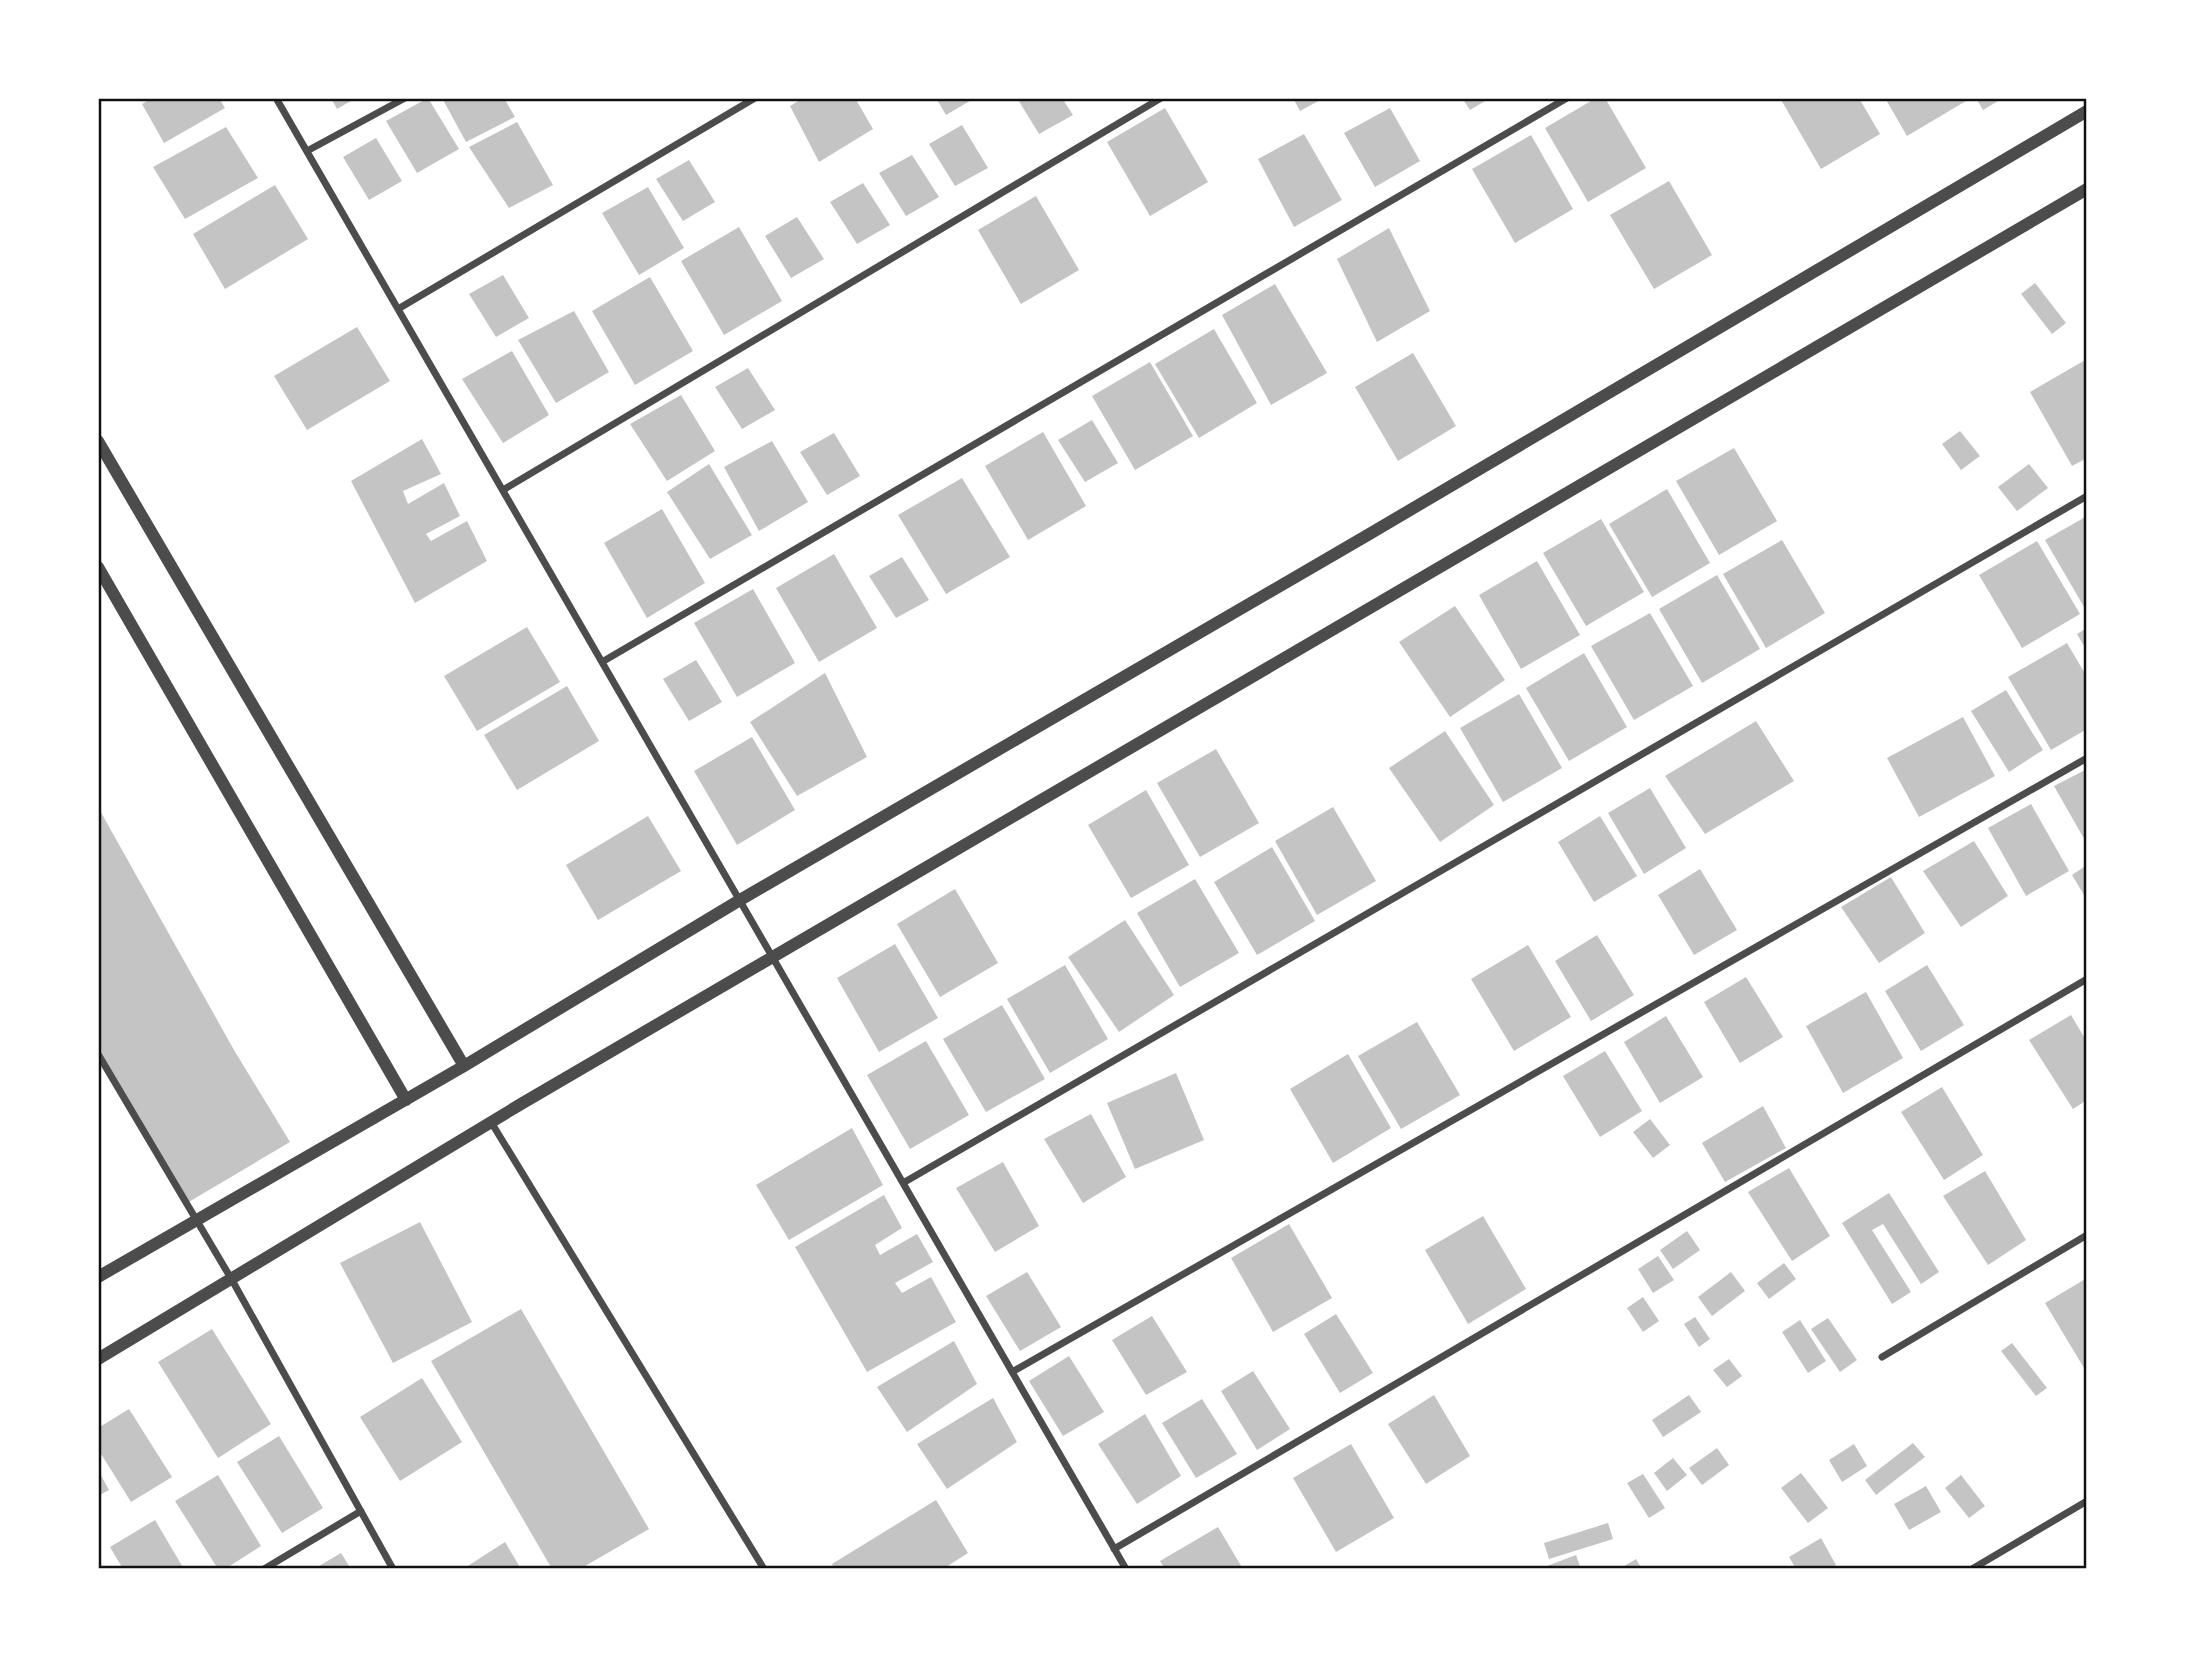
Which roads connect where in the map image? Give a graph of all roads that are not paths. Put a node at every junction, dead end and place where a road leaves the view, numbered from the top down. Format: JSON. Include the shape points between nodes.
{"nodes":[{"id":1,"x":276,"y":98,"type":"edge"},
{"id":2,"x":405,"y":98,"type":"edge"},
{"id":3,"x":755,"y":98,"type":"edge"},
{"id":4,"x":1161,"y":98,"type":"edge"},
{"id":5,"x":1567,"y":98,"type":"edge"},
{"id":6,"x":2087,"y":111,"type":"edge"},
{"id":7,"x":306,"y":150,"type":"junction"},
{"id":8,"x":2087,"y":190,"type":"edge"},
{"id":9,"x":398,"y":309,"type":"junction"},
{"id":10,"x":98,"y":441,"type":"edge"},
{"id":11,"x":503,"y":490,"type":"junction"},
{"id":12,"x":2087,"y":496,"type":"edge"},
{"id":13,"x":98,"y":567,"type":"edge"},
{"id":14,"x":602,"y":662,"type":"junction"},
{"id":15,"x":2087,"y":758,"type":"edge"},
{"id":16,"x":740,"y":900,"type":"junction"},
{"id":17,"x":773,"y":958,"type":"junction"},
{"id":18,"x":2087,"y":979,"type":"edge"},
{"id":19,"x":98,"y":1054,"type":"edge"},
{"id":20,"x":464,"y":1066,"type":"junction"},
{"id":21,"x":406,"y":1100,"type":"junction"},
{"id":22,"x":491,"y":1122,"type":"junction"},
{"id":23,"x":903,"y":1183,"type":"junction"},
{"id":24,"x":196,"y":1220,"type":"junction"},
{"id":25,"x":2087,"y":1235,"type":"edge"},
{"id":26,"x":98,"y":1277,"type":"edge"},
{"id":27,"x":232,"y":1280,"type":"junction"},
{"id":28,"x":1882,"y":1357,"type":"dead end"},
{"id":29,"x":98,"y":1359,"type":"edge"},
{"id":30,"x":1012,"y":1372,"type":"junction"},
{"id":31,"x":2087,"y":1501,"type":"edge"},
{"id":32,"x":361,"y":1511,"type":"junction"},
{"id":33,"x":1114,"y":1549,"type":"junction"},
{"id":34,"x":264,"y":1569,"type":"edge"},
{"id":35,"x":394,"y":1569,"type":"edge"},
{"id":36,"x":764,"y":1569,"type":"edge"},
{"id":37,"x":1126,"y":1569,"type":"edge"},
{"id":38,"x":1972,"y":1569,"type":"edge"}],
"edges":[{"from":1,"to":7,"type":"street"},
{"from":2,"to":7,"type":"street"},
{"from":3,"to":9,"type":"street"},
{"from":4,"to":11,"type":"street"},
{"from":5,"to":14,"type":"street"},
{"from":6,"to":16,"type":"street"},
{"from":7,"to":9,"type":"street"},
{"from":8,"to":17,"type":"street"},
{"from":9,"to":11,"type":"street"},
{"from":10,"to":20,"type":"street"},
{"from":11,"to":14,"type":"street"},
{"from":12,"to":23,"type":"street"},
{"from":13,"to":21,"type":"street"},
{"from":14,"to":16,"type":"street"},
{"from":15,"to":30,"type":"street"},
{"from":16,"to":17,"type":"street"},
{"from":16,"to":20,"type":"street"},
{"from":17,"to":22,"type":"street"},
{"from":17,"to":23,"type":"street"},
{"from":18,"to":33,"type":"street"},
{"from":19,"to":24,"type":"street"},
{"from":20,"to":21,"type":"street"},
{"from":21,"to":24,"type":"street"},
{"from":22,"to":27,"type":"street"},
{"from":22,"to":36,"type":"street"},
{"from":23,"to":30,"type":"street"},
{"from":24,"to":26,"type":"street"},
{"from":24,"to":27,"type":"street"},
{"from":25,"to":28,"type":"street"},
{"from":27,"to":29,"type":"street"},
{"from":27,"to":32,"type":"street"},
{"from":30,"to":33,"type":"street"},
{"from":31,"to":38,"type":"street"},
{"from":32,"to":34,"type":"street"},
{"from":32,"to":35,"type":"street"},
{"from":33,"to":37,"type":"street"}]}
